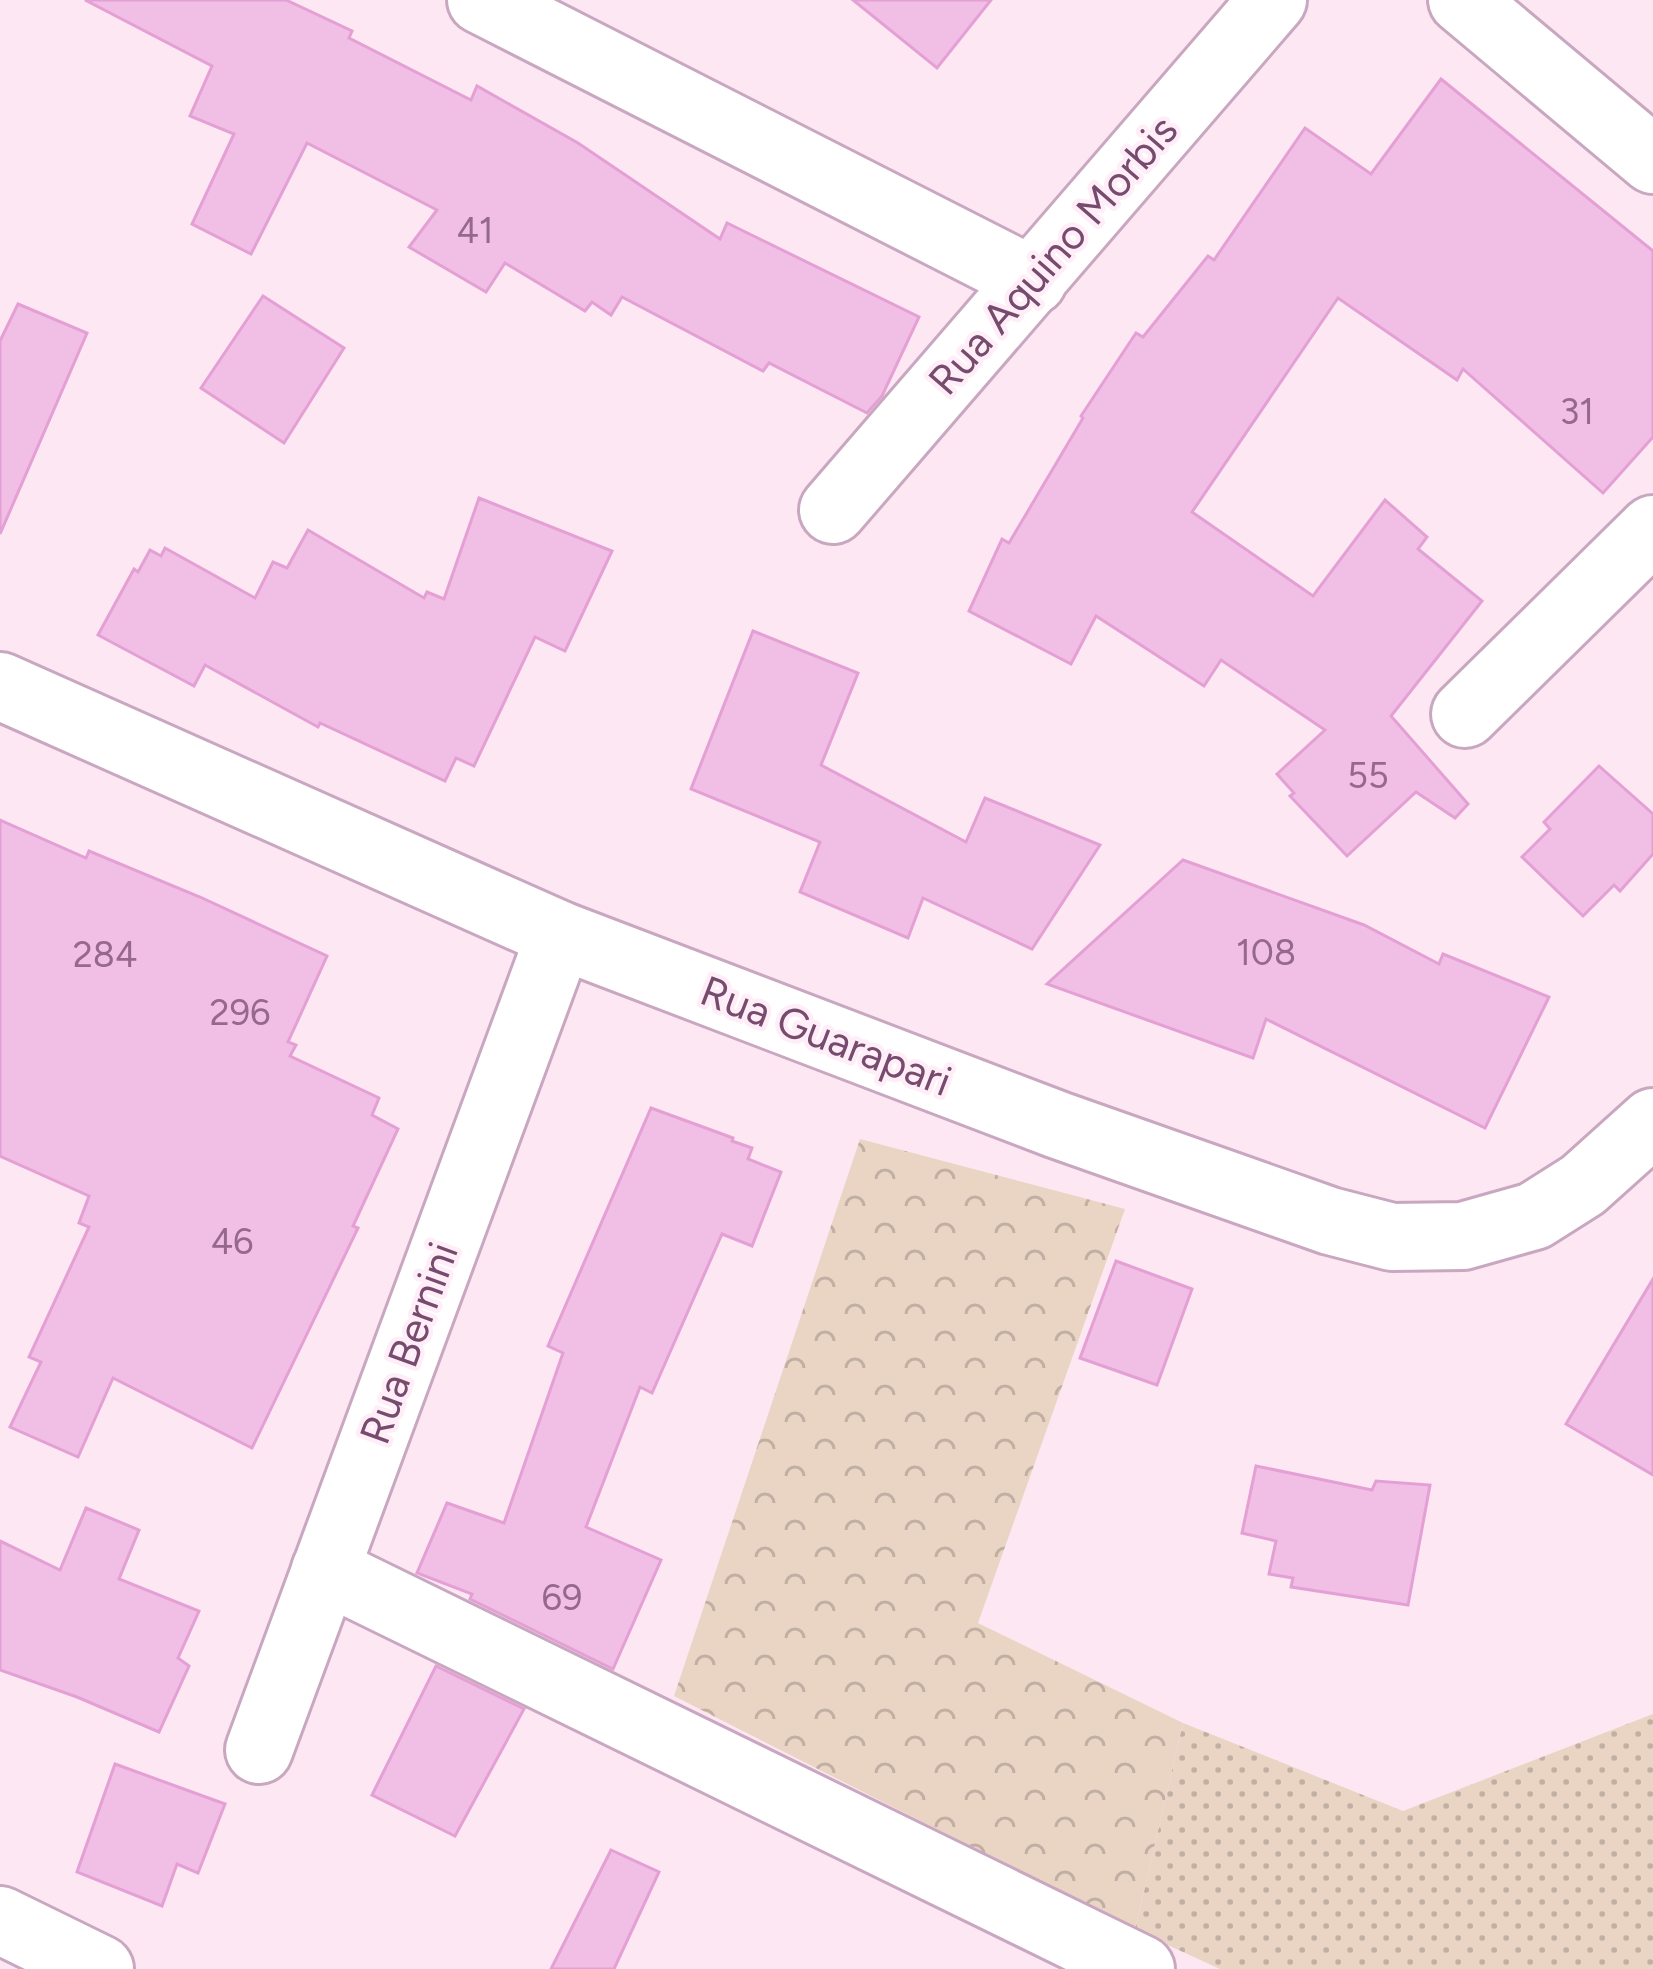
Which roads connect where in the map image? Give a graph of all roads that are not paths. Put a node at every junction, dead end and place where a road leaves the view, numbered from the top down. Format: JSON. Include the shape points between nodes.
{"nodes":[{"id":1,"x":481,"y":0,"type":"edge"},
{"id":2,"x":1273,"y":0,"type":"edge"},
{"id":3,"x":1462,"y":0,"type":"edge"},
{"id":4,"x":1653,"y":160,"type":"edge"},
{"id":5,"x":1033,"y":281,"type":"junction"},
{"id":6,"x":833,"y":510,"type":"dead end"},
{"id":7,"x":1653,"y":529,"type":"edge"},
{"id":8,"x":0,"y":686,"type":"edge"},
{"id":9,"x":1465,"y":715,"type":"dead end"},
{"id":10,"x":560,"y":935,"type":"junction"},
{"id":11,"x":1653,"y":1122,"type":"edge"},
{"id":12,"x":325,"y":1570,"type":"junction"},
{"id":13,"x":259,"y":1750,"type":"dead end"},
{"id":14,"x":0,"y":1920,"type":"edge"},
{"id":15,"x":100,"y":1969,"type":"edge"},
{"id":16,"x":1141,"y":1969,"type":"edge"}],
"edges":[{"from":1,"to":5,"type":"street"},
{"from":2,"to":5,"type":"street","name":"Rua Aquino Morbis"},
{"from":3,"to":4,"type":"street"},
{"from":5,"to":6,"type":"street","name":"Rua Aquino Morbis"},
{"from":7,"to":9,"type":"street"},
{"from":8,"to":10,"type":"street","name":"Rua Guarapari"},
{"from":10,"to":11,"type":"street","name":"Rua Guarapari","via":[[1058,1125],[1392,1237],[1463,1236],[1534,1216]]},
{"from":10,"to":12,"type":"street","name":"Rua Bernini"},
{"from":12,"to":13,"type":"street","name":"Rua Bernini"},
{"from":12,"to":16,"type":"street"},
{"from":14,"to":15,"type":"street"}]}
